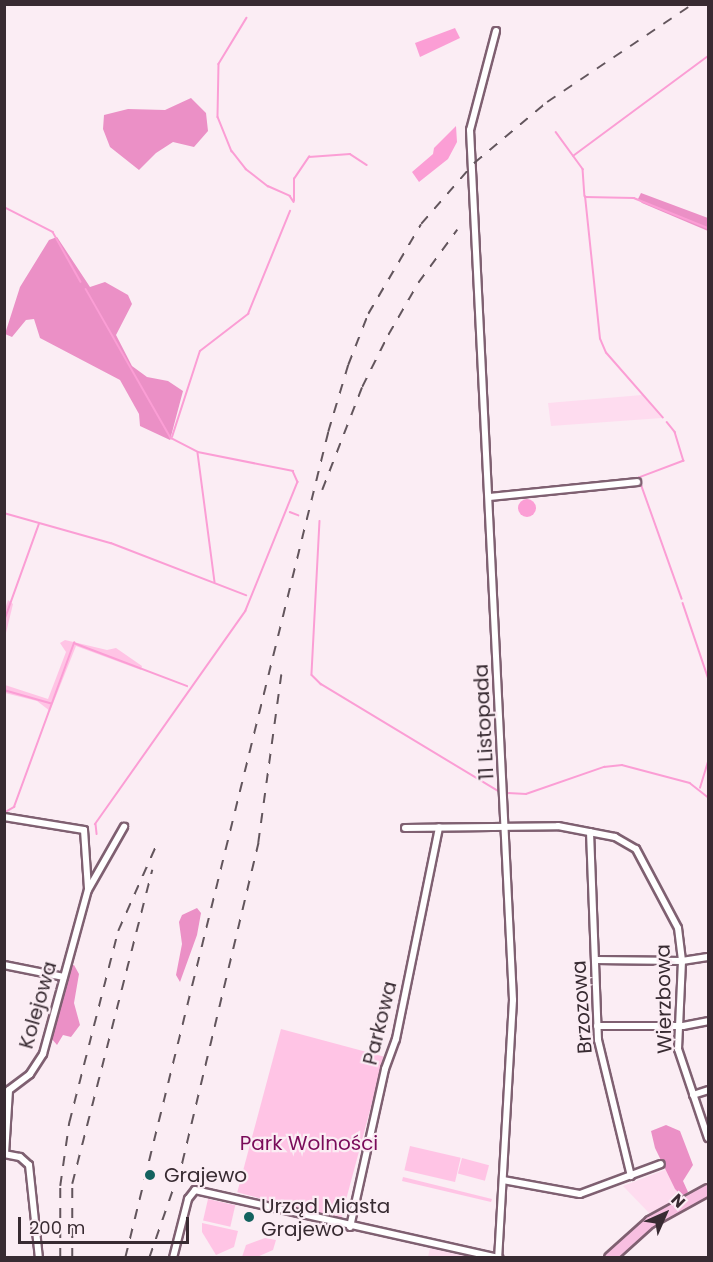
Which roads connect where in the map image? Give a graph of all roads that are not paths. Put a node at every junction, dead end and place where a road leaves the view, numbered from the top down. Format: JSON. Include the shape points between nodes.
{"nodes":[{"id":1,"x":496,"y":31,"type":"dead end"},
{"id":2,"x":637,"y":482,"type":"dead end"},
{"id":3,"x":490,"y":497,"type":"junction"},
{"id":4,"x":4,"y":817,"type":"edge"},
{"id":5,"x":506,"y":825,"type":"junction"},
{"id":6,"x":123,"y":827,"type":"dead end"},
{"id":7,"x":439,"y":827,"type":"junction"},
{"id":8,"x":405,"y":828,"type":"dead end"},
{"id":9,"x":590,"y":831,"type":"junction"},
{"id":10,"x":88,"y":890,"type":"junction"},
{"id":11,"x":708,"y":957,"type":"edge"},
{"id":12,"x":596,"y":960,"type":"junction"},
{"id":13,"x":682,"y":961,"type":"junction"},
{"id":14,"x":4,"y":965,"type":"edge"},
{"id":15,"x":64,"y":977,"type":"junction"},
{"id":16,"x":708,"y":1021,"type":"edge"},
{"id":17,"x":597,"y":1026,"type":"junction"},
{"id":18,"x":677,"y":1026,"type":"junction"},
{"id":19,"x":708,"y":1090,"type":"edge"},
{"id":20,"x":693,"y":1095,"type":"junction"},
{"id":21,"x":708,"y":1138,"type":"edge"},
{"id":22,"x":5,"y":1154,"type":"edge"},
{"id":23,"x":661,"y":1164,"type":"dead end"},
{"id":24,"x":631,"y":1176,"type":"junction"},
{"id":25,"x":503,"y":1180,"type":"junction"},
{"id":26,"x":708,"y":1190,"type":"edge"},
{"id":27,"x":708,"y":1195,"type":"edge"},
{"id":28,"x":350,"y":1227,"type":"junction"},
{"id":29,"x":39,"y":1257,"type":"edge"},
{"id":30,"x":173,"y":1257,"type":"edge"},
{"id":31,"x":499,"y":1257,"type":"edge"},
{"id":32,"x":610,"y":1257,"type":"edge"},
{"id":33,"x":618,"y":1257,"type":"edge"}],
"edges":[{"from":1,"to":3,"type":"street","name":"11 Listopada","via":[[470,130]]},
{"from":2,"to":3,"type":"street"},
{"from":3,"to":5,"type":"street","name":"11 Listopada"},
{"from":4,"to":10,"type":"street","name":"Kolejowa","via":[[86,832]]},
{"from":5,"to":7,"type":"street","name":"Wierzbowa"},
{"from":5,"to":9,"type":"street","name":"Wierzbowa","via":[[549,825]]},
{"from":5,"to":25,"type":"street","name":"11 Listopada","via":[[513,1000]]},
{"from":6,"to":10,"type":"street","name":"Kolejowa"},
{"from":7,"to":8,"type":"street","name":"Wierzbowa"},
{"from":7,"to":28,"type":"street","name":"Parkowa","via":[[394,1052],[385,1069]]},
{"from":9,"to":12,"type":"street","name":"Brzozowa"},
{"from":9,"to":13,"type":"street","name":"Wierzbowa","via":[[623,840],[640,853],[678,928]]},
{"from":10,"to":15,"type":"street","name":"Kolejowa"},
{"from":11,"to":13,"type":"street"},
{"from":12,"to":13,"type":"street"},
{"from":12,"to":17,"type":"street","name":"Brzozowa"},
{"from":13,"to":18,"type":"street","name":"Wierzbowa"},
{"from":14,"to":15,"type":"street"},
{"from":15,"to":22,"type":"street","name":"Kolejowa","via":[[43,1054],[30,1074],[9,1090]]},
{"from":16,"to":18,"type":"street"},
{"from":17,"to":18,"type":"street"},
{"from":17,"to":24,"type":"street","name":"Brzozowa"},
{"from":18,"to":20,"type":"street","name":"Wierzbowa","via":[[680,1059]]},
{"from":19,"to":20,"type":"street"},
{"from":20,"to":21,"type":"street","name":"Wierzbowa"},
{"from":22,"to":29,"type":"street","via":[[20,1157],[29,1165]]},
{"from":23,"to":24,"type":"street"},
{"from":24,"to":25,"type":"street","via":[[580,1194]]},
{"from":25,"to":31,"type":"street","name":"11 Listopada"},
{"from":26,"to":32,"type":"main road","via":[[661,1215]]},
{"from":27,"to":33,"type":"main road","via":[[653,1226]]},
{"from":28,"to":30,"type":"street","via":[[191,1192]]},
{"from":28,"to":31,"type":"street"}]}
